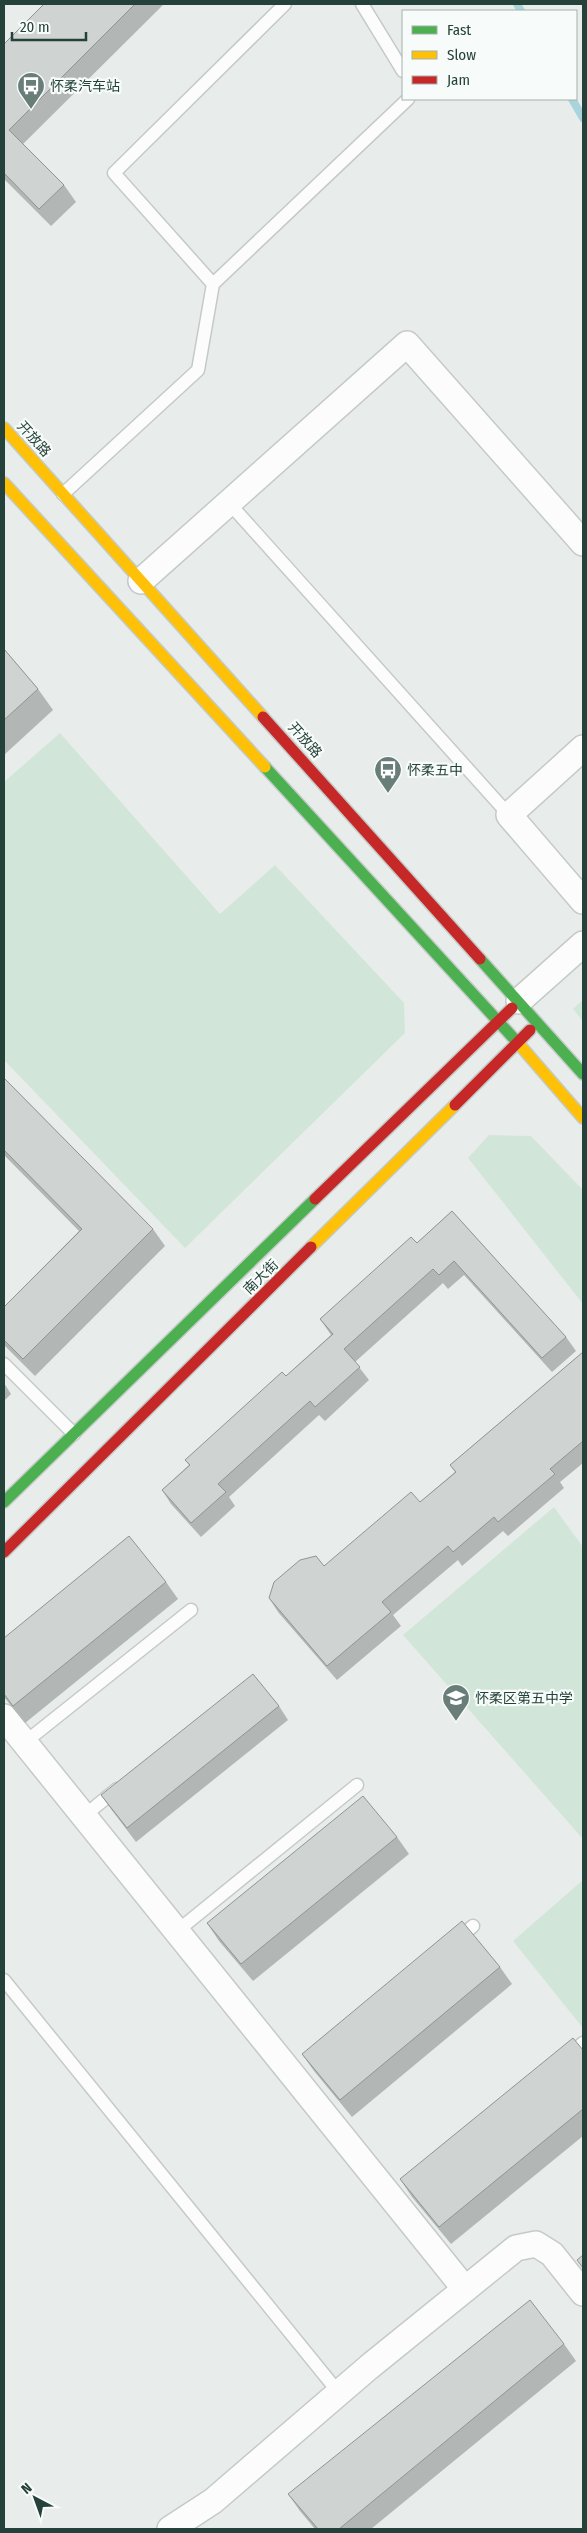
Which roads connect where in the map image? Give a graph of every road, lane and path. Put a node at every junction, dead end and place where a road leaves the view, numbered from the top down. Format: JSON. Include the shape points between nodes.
{"nodes":[{"id":1,"x":285,"y":4,"type":"edge"},
{"id":2,"x":362,"y":4,"type":"edge"},
{"id":3,"x":402,"y":69,"type":"edge"},
{"id":4,"x":407,"y":100,"type":"edge"},
{"id":5,"x":213,"y":284,"type":"junction"},
{"id":6,"x":4,"y":428,"type":"edge"},
{"id":7,"x":4,"y":483,"type":"edge"},
{"id":8,"x":63,"y":494,"type":"junction"},
{"id":9,"x":228,"y":503,"type":"junction"},
{"id":10,"x":583,"y":543,"type":"edge"},
{"id":11,"x":141,"y":581,"type":"junction"},
{"id":12,"x":583,"y":748,"type":"edge"},
{"id":13,"x":509,"y":815,"type":"junction"},
{"id":14,"x":583,"y":901,"type":"edge"},
{"id":15,"x":583,"y":944,"type":"edge"},
{"id":16,"x":519,"y":1001,"type":"junction"},
{"id":17,"x":498,"y":1022,"type":"junction"},
{"id":18,"x":539,"y":1022,"type":"junction"},
{"id":19,"x":517,"y":1043,"type":"junction"},
{"id":20,"x":583,"y":1074,"type":"edge"},
{"id":21,"x":583,"y":1118,"type":"edge"},
{"id":22,"x":4,"y":1364,"type":"edge"},
{"id":23,"x":74,"y":1434,"type":"junction"},
{"id":24,"x":4,"y":1502,"type":"edge"},
{"id":25,"x":4,"y":1552,"type":"edge"},
{"id":26,"x":191,"y":1610,"type":"dead end"},
{"id":27,"x":4,"y":1718,"type":"edge"},
{"id":28,"x":24,"y":1743,"type":"junction"},
{"id":29,"x":129,"y":1779,"type":"edge"},
{"id":30,"x":357,"y":1785,"type":"dead end"},
{"id":31,"x":84,"y":1816,"type":"junction"},
{"id":32,"x":473,"y":1926,"type":"dead end"},
{"id":33,"x":176,"y":1932,"type":"junction"},
{"id":34,"x":451,"y":1945,"type":"edge"},
{"id":35,"x":4,"y":1980,"type":"edge"},
{"id":36,"x":583,"y":2043,"type":"edge"},
{"id":37,"x":560,"y":2062,"type":"edge"},
{"id":38,"x":465,"y":2290,"type":"junction"},
{"id":39,"x":583,"y":2293,"type":"edge"},
{"id":40,"x":339,"y":2393,"type":"junction"},
{"id":41,"x":170,"y":2529,"type":"edge"}],
"edges":[{"from":1,"to":5,"type":"lane","via":[[114,173]]},
{"from":2,"to":3,"type":"lane"},
{"from":4,"to":5,"type":"lane"},
{"from":5,"to":8,"type":"lane","via":[[198,370]]},
{"from":6,"to":8,"type":"main road","name":"开放路"},
{"from":7,"to":17,"type":"main road"},
{"from":8,"to":11,"type":"main road","name":"开放路"},
{"from":9,"to":10,"type":"street","via":[[407,344]]},
{"from":9,"to":11,"type":"street"},
{"from":9,"to":13,"type":"lane"},
{"from":11,"to":16,"type":"main road","name":"开放路"},
{"from":12,"to":13,"type":"street"},
{"from":13,"to":14,"type":"street"},
{"from":15,"to":16,"type":"street"},
{"from":16,"to":17,"type":"main road","name":"南大街"},
{"from":16,"to":18,"type":"main road","name":"开放路"},
{"from":17,"to":19,"type":"main road"},
{"from":17,"to":23,"type":"main road","name":"南大街"},
{"from":18,"to":19,"type":"main road","name":"南大街"},
{"from":18,"to":20,"type":"main road","name":"开放路"},
{"from":19,"to":21,"type":"main road"},
{"from":19,"to":25,"type":"main road","name":"南大街"},
{"from":22,"to":23,"type":"lane"},
{"from":23,"to":24,"type":"main road","name":"南大街"},
{"from":26,"to":28,"type":"lane"},
{"from":27,"to":28,"type":"street"},
{"from":28,"to":31,"type":"street"},
{"from":29,"to":31,"type":"lane"},
{"from":30,"to":33,"type":"lane"},
{"from":31,"to":33,"type":"street"},
{"from":32,"to":34,"type":"lane"},
{"from":33,"to":38,"type":"street","via":[[297,2073],[397,2197]]},
{"from":35,"to":40,"type":"lane"},
{"from":36,"to":37,"type":"lane"},
{"from":38,"to":39,"type":"street","via":[[516,2248],[536,2244],[572,2268]]},
{"from":38,"to":40,"type":"street"},
{"from":40,"to":41,"type":"street","via":[[213,2502]]}]}
